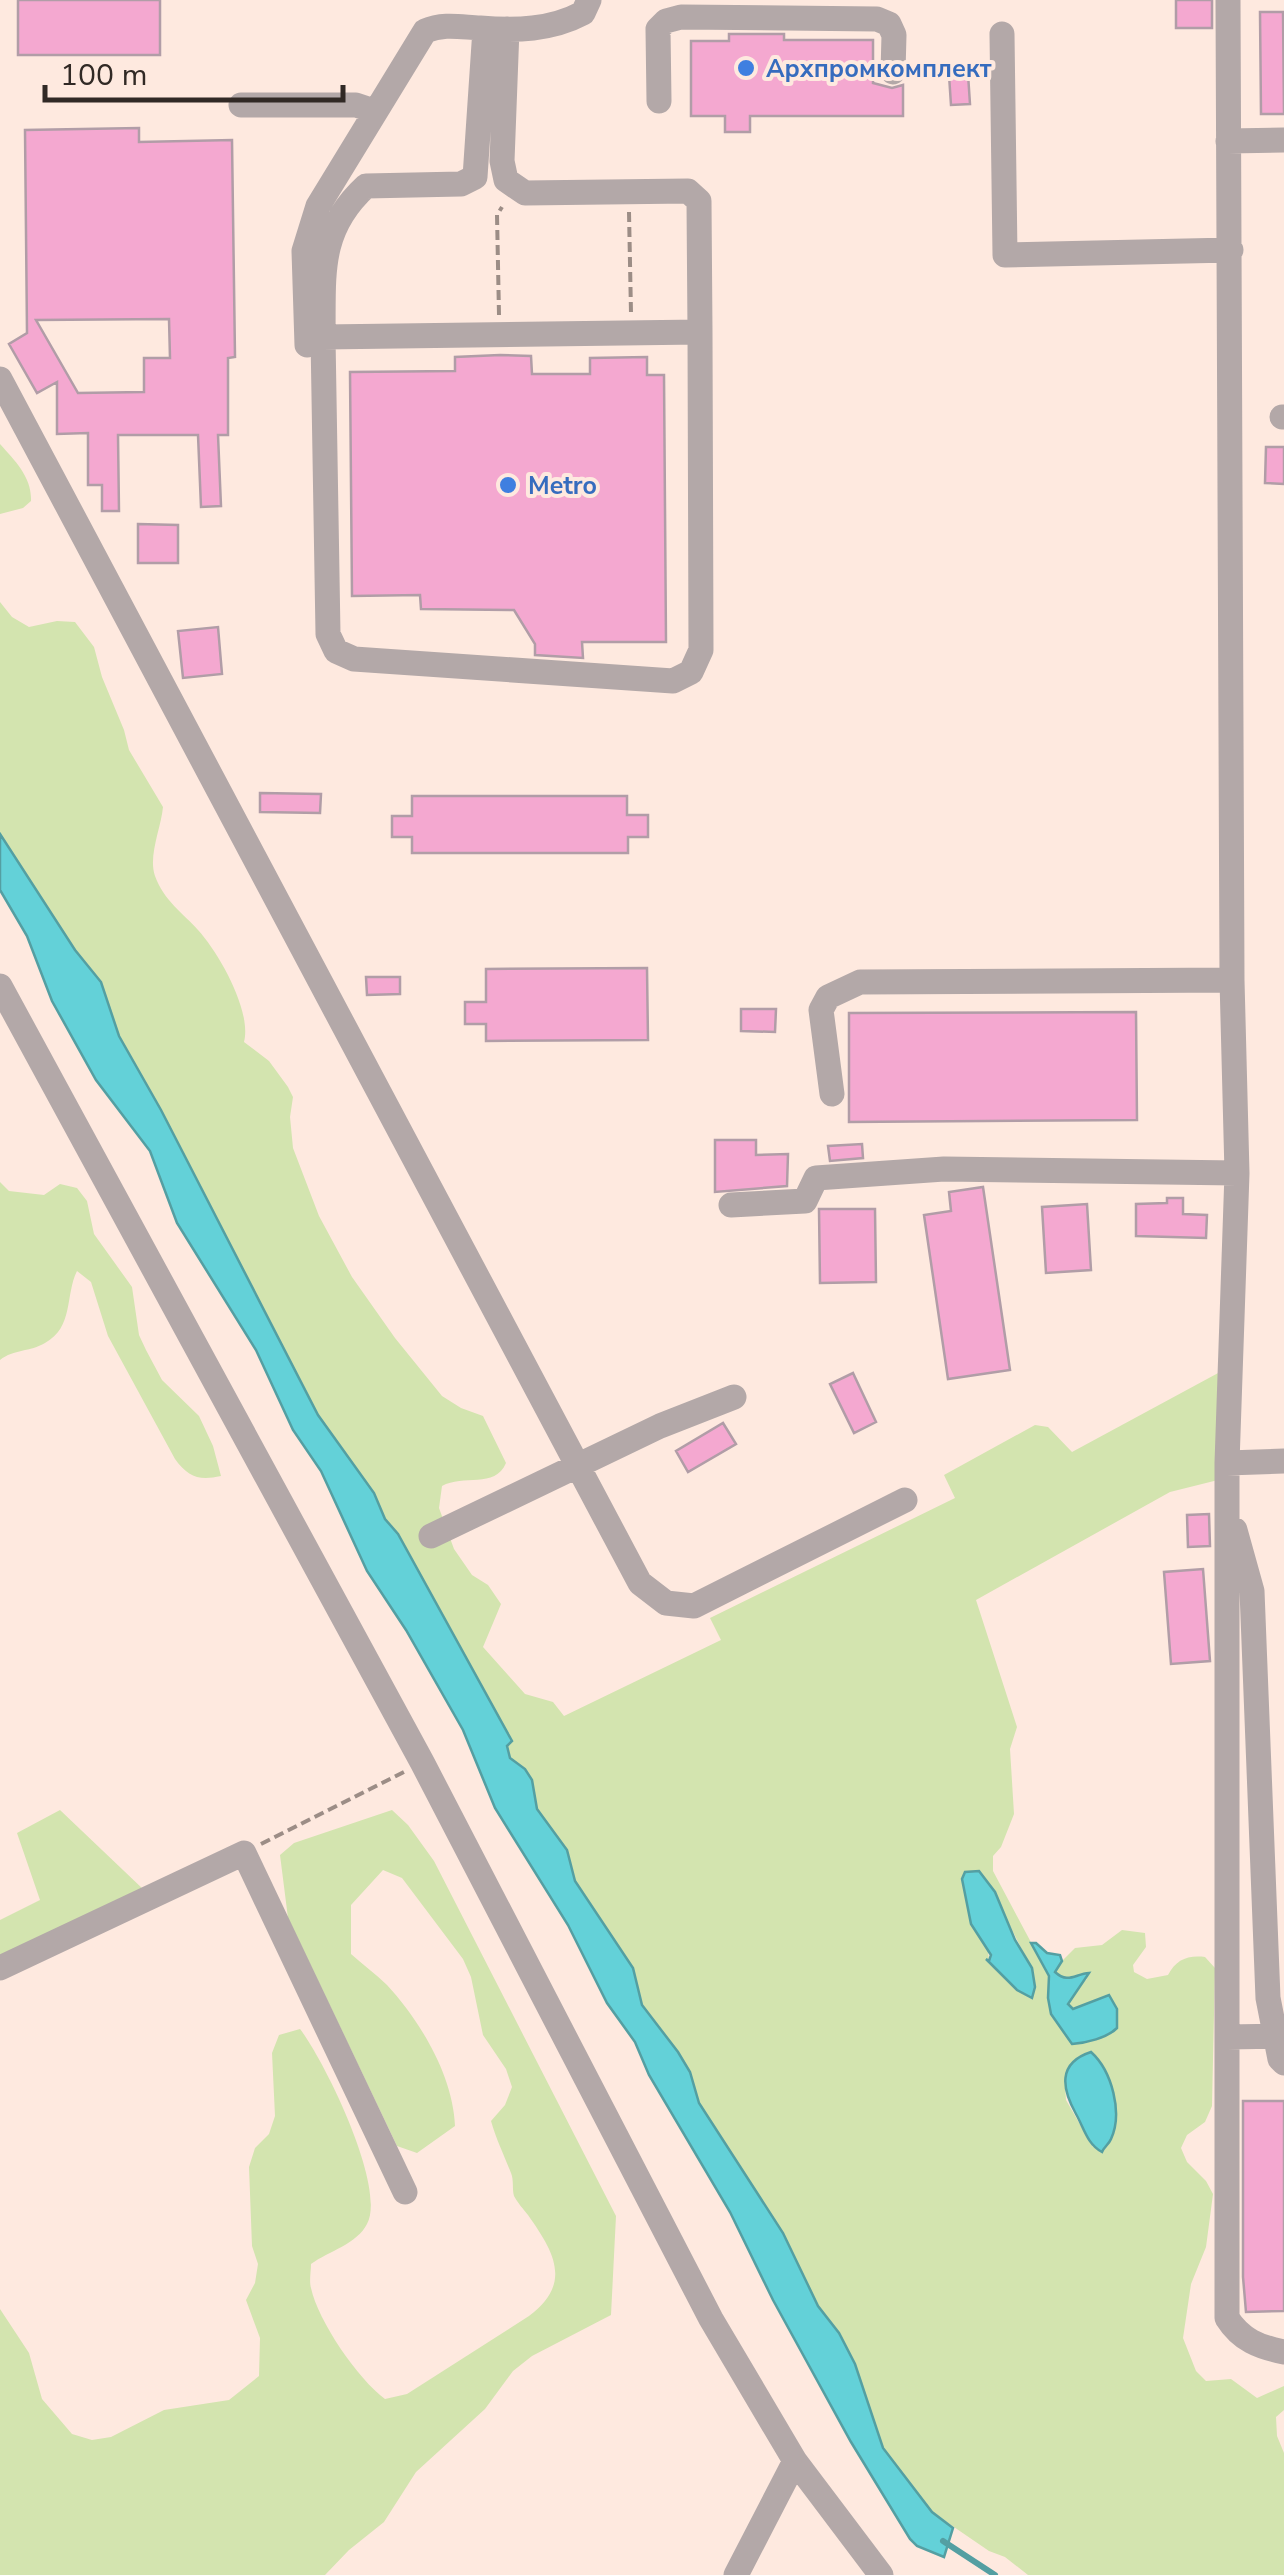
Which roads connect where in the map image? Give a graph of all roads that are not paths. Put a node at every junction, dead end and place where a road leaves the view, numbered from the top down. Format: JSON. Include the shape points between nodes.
{"nodes":[{"id":1,"x":590,"y":0,"type":"edge"},
{"id":2,"x":1228,"y":0,"type":"edge"},
{"id":3,"x":877,"y":10,"type":"edge"},
{"id":4,"x":496,"y":29,"type":"junction"},
{"id":5,"x":1002,"y":34,"type":"dead end"},
{"id":6,"x":893,"y":72,"type":"dead end"},
{"id":7,"x":659,"y":102,"type":"dead end"},
{"id":8,"x":241,"y":105,"type":"dead end"},
{"id":9,"x":374,"y":111,"type":"junction"},
{"id":10,"x":1284,"y":140,"type":"edge"},
{"id":11,"x":1228,"y":141,"type":"junction"},
{"id":12,"x":1232,"y":250,"type":"junction"},
{"id":13,"x":700,"y":332,"type":"junction"},
{"id":14,"x":323,"y":337,"type":"junction"},
{"id":15,"x":0,"y":380,"type":"edge"},
{"id":16,"x":326,"y":472,"type":"junction"},
{"id":17,"x":1232,"y":980,"type":"junction"},
{"id":18,"x":0,"y":986,"type":"edge"},
{"id":19,"x":832,"y":1094,"type":"dead end"},
{"id":20,"x":1236,"y":1174,"type":"junction"},
{"id":21,"x":731,"y":1205,"type":"dead end"},
{"id":22,"x":734,"y":1398,"type":"dead end"},
{"id":23,"x":1284,"y":1461,"type":"edge"},
{"id":24,"x":1227,"y":1463,"type":"junction"},
{"id":25,"x":578,"y":1467,"type":"junction"},
{"id":26,"x":905,"y":1500,"type":"dead end"},
{"id":27,"x":1227,"y":1517,"type":"junction"},
{"id":28,"x":431,"y":1536,"type":"dead end"},
{"id":29,"x":0,"y":1968,"type":"edge"},
{"id":30,"x":1280,"y":2036,"type":"edge"},
{"id":31,"x":1227,"y":2037,"type":"junction"},
{"id":32,"x":1284,"y":2063,"type":"edge"},
{"id":33,"x":405,"y":2192,"type":"dead end"},
{"id":34,"x":1284,"y":2352,"type":"edge"},
{"id":35,"x":795,"y":2461,"type":"junction"},
{"id":36,"x":736,"y":2575,"type":"edge"},
{"id":37,"x":881,"y":2575,"type":"edge"}],
"edges":[{"from":1,"to":4,"type":"street","via":[[583,13],[548,28]]},
{"from":2,"to":11,"type":"street"},
{"from":3,"to":6,"type":"street","via":[[894,35]]},
{"from":3,"to":7,"type":"street","via":[[666,21],[658,29]]},
{"from":4,"to":9,"type":"street","via":[[440,25],[424,31]]},
{"from":4,"to":13,"type":"street","via":[[506,180],[525,193],[688,191],[699,201]]},
{"from":4,"to":14,"type":"street","via":[[475,177],[461,184],[366,186],[347,204],[324,258]]},
{"from":5,"to":12,"type":"street","via":[[1005,254]]},
{"from":8,"to":9,"type":"street","via":[[356,105]]},
{"from":9,"to":16,"type":"street","via":[[318,206],[304,251],[309,430]]},
{"from":10,"to":11,"type":"street"},
{"from":11,"to":12,"type":"street"},
{"from":12,"to":17,"type":"street"},
{"from":13,"to":14,"type":"street"},
{"from":13,"to":16,"type":"street","via":[[701,650],[691,672],[673,681],[354,660],[336,652],[328,634]]},
{"from":14,"to":16,"type":"street"},
{"from":15,"to":25,"type":"street"},
{"from":17,"to":19,"type":"street","via":[[860,982],[828,996],[820,1010]]},
{"from":17,"to":20,"type":"street"},
{"from":18,"to":35,"type":"street","via":[[422,1762],[712,2318]]},
{"from":20,"to":21,"type":"street","via":[[944,1169],[816,1178],[805,1201]]},
{"from":20,"to":24,"type":"street"},
{"from":22,"to":25,"type":"street"},
{"from":23,"to":24,"type":"street"},
{"from":24,"to":27,"type":"street"},
{"from":25,"to":26,"type":"street","via":[[640,1583],[666,1603],[694,1606]]},
{"from":25,"to":28,"type":"street"},
{"from":27,"to":30,"type":"street","via":[[1252,1592],[1268,1998]]},
{"from":27,"to":31,"type":"street"},
{"from":29,"to":33,"type":"street","via":[[244,1853]]},
{"from":30,"to":31,"type":"street"},
{"from":30,"to":32,"type":"street"},
{"from":31,"to":34,"type":"street","via":[[1227,2318],[1259,2347]]},
{"from":35,"to":36,"type":"street"},
{"from":35,"to":37,"type":"street"}]}
